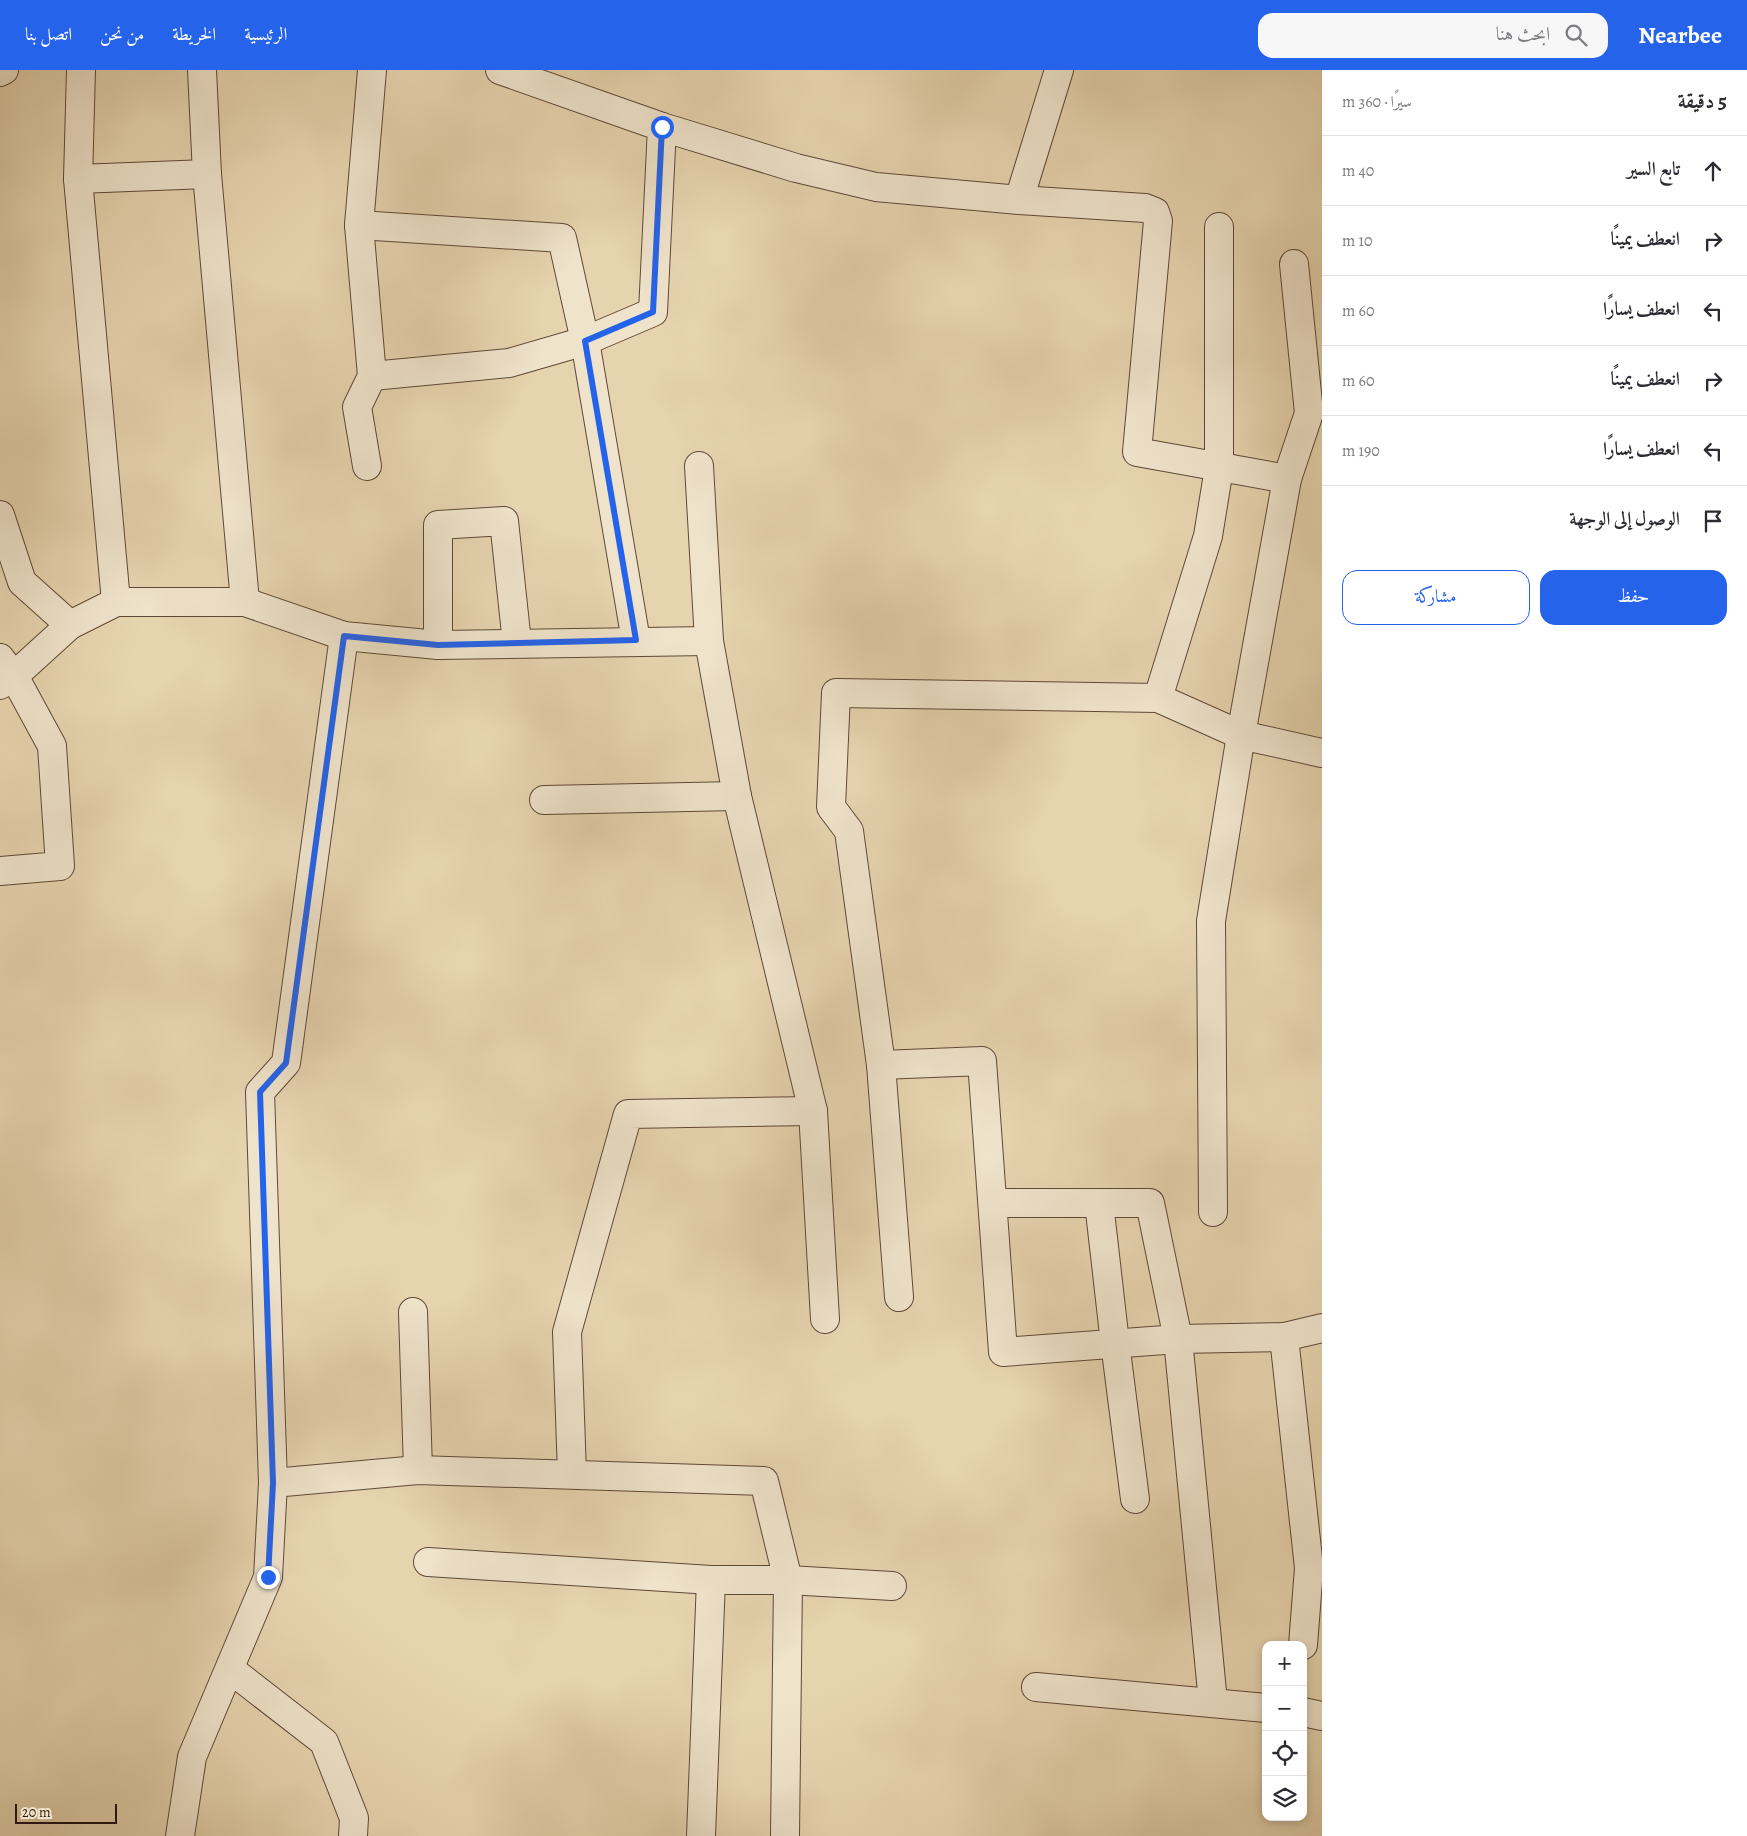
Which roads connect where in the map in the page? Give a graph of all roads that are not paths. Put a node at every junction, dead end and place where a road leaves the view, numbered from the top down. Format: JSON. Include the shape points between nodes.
{"nodes":[{"id":1,"x":4,"y":70,"type":"edge"},
{"id":2,"x":81,"y":70,"type":"edge"},
{"id":3,"x":202,"y":70,"type":"edge"},
{"id":4,"x":372,"y":70,"type":"edge"},
{"id":5,"x":500,"y":70,"type":"edge"},
{"id":6,"x":1060,"y":70,"type":"edge"},
{"id":7,"x":0,"y":72,"type":"edge"},
{"id":8,"x":662,"y":127,"type":"junction"},
{"id":9,"x":207,"y":174,"type":"junction"},
{"id":10,"x":78,"y":179,"type":"junction"},
{"id":11,"x":1019,"y":200,"type":"junction"},
{"id":12,"x":359,"y":225,"type":"junction"},
{"id":13,"x":1218,"y":227,"type":"dead end"},
{"id":14,"x":1294,"y":264,"type":"dead end"},
{"id":15,"x":585,"y":341,"type":"junction"},
{"id":16,"x":372,"y":376,"type":"junction"},
{"id":17,"x":1316,"y":413,"type":"edge"},
{"id":18,"x":367,"y":466,"type":"dead end"},
{"id":19,"x":699,"y":466,"type":"dead end"},
{"id":20,"x":1218,"y":468,"type":"junction"},
{"id":21,"x":1287,"y":479,"type":"junction"},
{"id":22,"x":0,"y":515,"type":"edge"},
{"id":23,"x":116,"y":602,"type":"junction"},
{"id":24,"x":245,"y":602,"type":"junction"},
{"id":25,"x":70,"y":625,"type":"junction"},
{"id":26,"x":344,"y":636,"type":"junction"},
{"id":27,"x":636,"y":640,"type":"junction"},
{"id":28,"x":709,"y":640,"type":"junction"},
{"id":29,"x":516,"y":643,"type":"junction"},
{"id":30,"x":438,"y":645,"type":"junction"},
{"id":31,"x":5,"y":673,"type":"edge"},
{"id":32,"x":1158,"y":698,"type":"junction"},
{"id":33,"x":1241,"y":735,"type":"junction"},
{"id":34,"x":1322,"y":753,"type":"edge"},
{"id":35,"x":737,"y":796,"type":"junction"},
{"id":36,"x":544,"y":800,"type":"dead end"},
{"id":37,"x":0,"y":871,"type":"edge"},
{"id":38,"x":881,"y":1065,"type":"junction"},
{"id":39,"x":813,"y":1111,"type":"junction"},
{"id":40,"x":993,"y":1203,"type":"junction"},
{"id":41,"x":1099,"y":1203,"type":"junction"},
{"id":42,"x":1214,"y":1212,"type":"dead end"},
{"id":43,"x":899,"y":1297,"type":"dead end"},
{"id":44,"x":413,"y":1312,"type":"dead end"},
{"id":45,"x":826,"y":1319,"type":"dead end"},
{"id":46,"x":1322,"y":1328,"type":"edge"},
{"id":47,"x":1284,"y":1337,"type":"junction"},
{"id":48,"x":1178,"y":1339,"type":"junction"},
{"id":49,"x":1115,"y":1343,"type":"junction"},
{"id":50,"x":418,"y":1470,"type":"junction"},
{"id":51,"x":572,"y":1474,"type":"junction"},
{"id":52,"x":273,"y":1483,"type":"junction"},
{"id":53,"x":1135,"y":1499,"type":"dead end"},
{"id":54,"x":428,"y":1562,"type":"dead end"},
{"id":55,"x":1316,"y":1569,"type":"edge"},
{"id":56,"x":711,"y":1580,"type":"junction"},
{"id":57,"x":788,"y":1580,"type":"junction"},
{"id":58,"x":892,"y":1586,"type":"dead end"},
{"id":59,"x":1304,"y":1641,"type":"edge"},
{"id":60,"x":230,"y":1669,"type":"junction"},
{"id":61,"x":1036,"y":1687,"type":"dead end"},
{"id":62,"x":1214,"y":1702,"type":"junction"},
{"id":63,"x":1262,"y":1708,"type":"edge"},
{"id":64,"x":1307,"y":1713,"type":"edge"},
{"id":65,"x":1322,"y":1716,"type":"edge"},
{"id":66,"x":180,"y":1836,"type":"edge"},
{"id":67,"x":353,"y":1836,"type":"edge"},
{"id":68,"x":701,"y":1836,"type":"edge"},
{"id":69,"x":785,"y":1836,"type":"edge"}],
"edges":[{"from":1,"to":7,"type":"street"},
{"from":2,"to":10,"type":"street"},
{"from":3,"to":9,"type":"street"},
{"from":4,"to":12,"type":"street"},
{"from":5,"to":8,"type":"street"},
{"from":6,"to":11,"type":"street"},
{"from":8,"to":11,"type":"street","via":[[796,168],[876,187]]},
{"from":8,"to":15,"type":"street","via":[[653,312]]},
{"from":9,"to":10,"type":"street"},
{"from":9,"to":24,"type":"street"},
{"from":10,"to":23,"type":"street"},
{"from":11,"to":20,"type":"street","via":[[1145,208],[1155,212],[1158,221],[1137,452]]},
{"from":12,"to":15,"type":"street","via":[[562,238]]},
{"from":12,"to":16,"type":"street"},
{"from":13,"to":20,"type":"street"},
{"from":14,"to":17,"type":"street"},
{"from":15,"to":16,"type":"street","via":[[509,363]]},
{"from":15,"to":27,"type":"street"},
{"from":16,"to":18,"type":"street","via":[[357,406]]},
{"from":17,"to":21,"type":"street"},
{"from":19,"to":28,"type":"street"},
{"from":20,"to":21,"type":"street"},
{"from":20,"to":32,"type":"street","via":[[1208,536]]},
{"from":21,"to":33,"type":"street"},
{"from":22,"to":25,"type":"street","via":[[22,582]]},
{"from":23,"to":24,"type":"street"},
{"from":23,"to":25,"type":"street"},
{"from":24,"to":26,"type":"street"},
{"from":25,"to":31,"type":"street"},
{"from":26,"to":30,"type":"street"},
{"from":26,"to":52,"type":"street","via":[[286,1063],[260,1092]]},
{"from":27,"to":28,"type":"street"},
{"from":27,"to":29,"type":"street"},
{"from":28,"to":35,"type":"street"},
{"from":29,"to":30,"type":"street"},
{"from":29,"to":30,"type":"street","via":[[504,521],[438,524]]},
{"from":31,"to":37,"type":"street","via":[[52,746],[60,866]]},
{"from":32,"to":33,"type":"street"},
{"from":32,"to":38,"type":"street","via":[[836,693],[830,807],[849,831]]},
{"from":33,"to":34,"type":"street"},
{"from":33,"to":42,"type":"street","via":[[1211,921]]},
{"from":35,"to":36,"type":"street"},
{"from":35,"to":39,"type":"street"},
{"from":38,"to":40,"type":"street","via":[[982,1061]]},
{"from":38,"to":43,"type":"street"},
{"from":39,"to":45,"type":"street"},
{"from":39,"to":51,"type":"street","via":[[628,1114],[567,1332]]},
{"from":40,"to":41,"type":"street"},
{"from":40,"to":49,"type":"street","via":[[1003,1352]]},
{"from":41,"to":48,"type":"street","via":[[1150,1203]]},
{"from":41,"to":49,"type":"street"},
{"from":44,"to":50,"type":"street"},
{"from":46,"to":47,"type":"street"},
{"from":47,"to":48,"type":"street"},
{"from":47,"to":55,"type":"street"},
{"from":48,"to":49,"type":"street"},
{"from":48,"to":62,"type":"street"},
{"from":49,"to":53,"type":"street"},
{"from":50,"to":51,"type":"street"},
{"from":50,"to":52,"type":"street"},
{"from":51,"to":57,"type":"street","via":[[764,1481]]},
{"from":52,"to":60,"type":"street","via":[[268,1577]]},
{"from":54,"to":56,"type":"street"},
{"from":55,"to":59,"type":"street"},
{"from":56,"to":57,"type":"street"},
{"from":56,"to":68,"type":"street"},
{"from":57,"to":58,"type":"street"},
{"from":57,"to":69,"type":"street"},
{"from":60,"to":66,"type":"street","via":[[192,1757]]},
{"from":60,"to":67,"type":"street","via":[[324,1742],[354,1818]]},
{"from":61,"to":62,"type":"street"},
{"from":62,"to":63,"type":"street"},
{"from":64,"to":65,"type":"street"}]}
